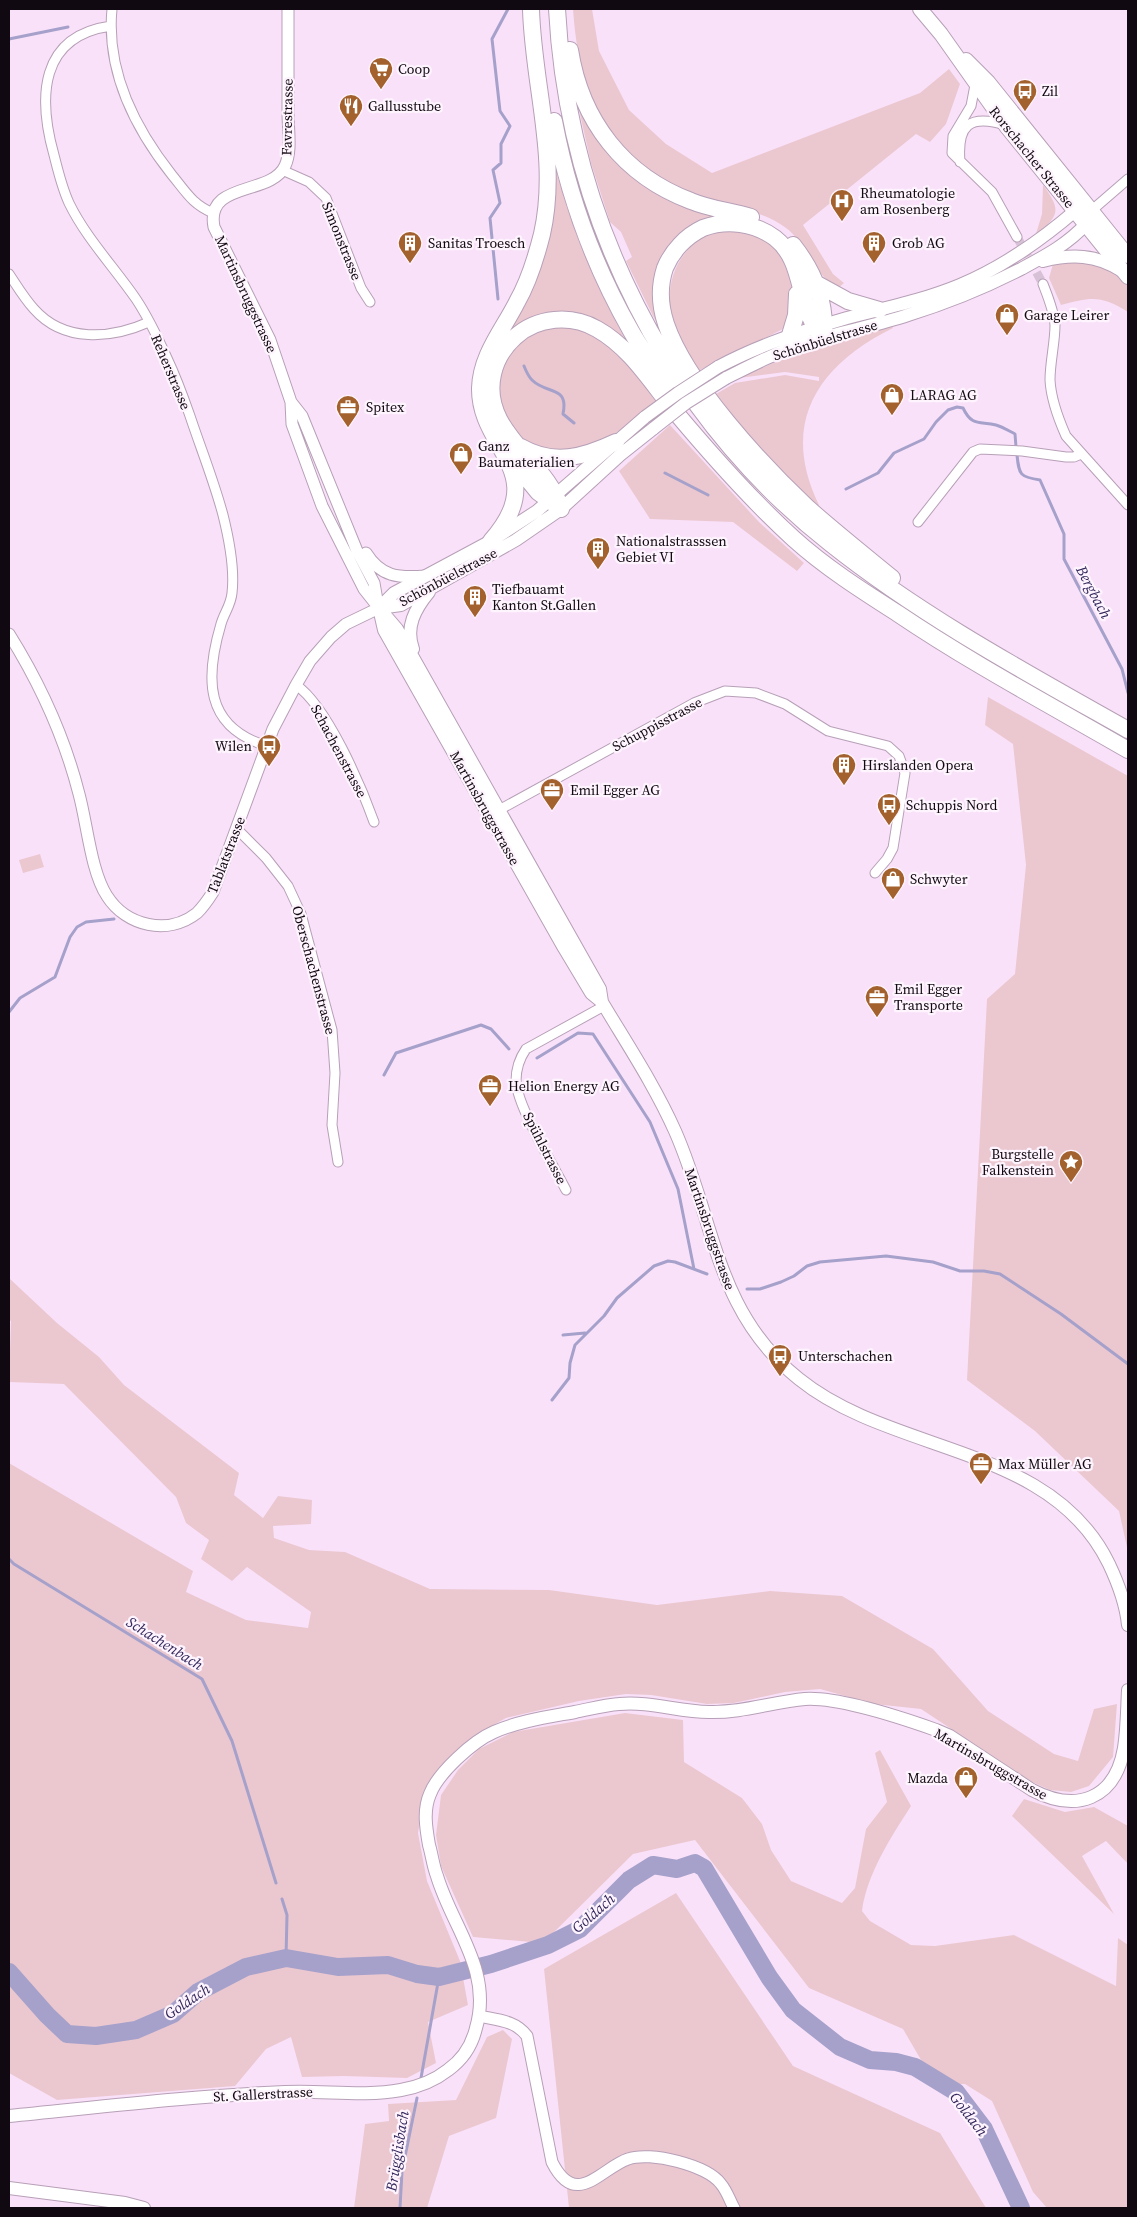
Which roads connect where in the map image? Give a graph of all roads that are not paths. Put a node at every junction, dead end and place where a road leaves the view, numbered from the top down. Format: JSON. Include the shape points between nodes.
{"nodes":[{"id":1,"x":112,"y":9,"type":"edge"},
{"id":2,"x":286,"y":9,"type":"edge"},
{"id":3,"x":531,"y":9,"type":"edge"},
{"id":4,"x":540,"y":9,"type":"edge"},
{"id":5,"x":557,"y":9,"type":"edge"},
{"id":6,"x":565,"y":9,"type":"edge"},
{"id":7,"x":920,"y":9,"type":"edge"},
{"id":8,"x":111,"y":26,"type":"junction"},
{"id":9,"x":941,"y":34,"type":"junction"},
{"id":10,"x":975,"y":85,"type":"junction"},
{"id":11,"x":1006,"y":126,"type":"junction"},
{"id":12,"x":960,"y":162,"type":"junction"},
{"id":13,"x":282,"y":170,"type":"junction"},
{"id":14,"x":1128,"y":179,"type":"edge"},
{"id":15,"x":1075,"y":211,"type":"junction"},
{"id":16,"x":213,"y":213,"type":"junction"},
{"id":17,"x":1088,"y":217,"type":"junction"},
{"id":18,"x":1017,"y":238,"type":"tunnel mouth"},
{"id":19,"x":1128,"y":256,"type":"edge"},
{"id":20,"x":793,"y":260,"type":"junction"},
{"id":21,"x":1028,"y":265,"type":"junction"},
{"id":22,"x":9,"y":274,"type":"edge"},
{"id":23,"x":1127,"y":275,"type":"edge"},
{"id":24,"x":817,"y":284,"type":"junction"},
{"id":25,"x":1043,"y":284,"type":"tunnel mouth"},
{"id":26,"x":370,"y":302,"type":"dead end"},
{"id":27,"x":879,"y":310,"type":"junction"},
{"id":28,"x":149,"y":322,"type":"junction"},
{"id":29,"x":821,"y":330,"type":"junction"},
{"id":30,"x":790,"y":335,"type":"junction"},
{"id":31,"x":291,"y":402,"type":"junction"},
{"id":32,"x":616,"y":442,"type":"junction"},
{"id":33,"x":510,"y":447,"type":"junction"},
{"id":34,"x":710,"y":453,"type":"junction"},
{"id":35,"x":1081,"y":454,"type":"junction"},
{"id":36,"x":556,"y":502,"type":"junction"},
{"id":37,"x":1128,"y":505,"type":"edge"},
{"id":38,"x":342,"y":518,"type":"junction"},
{"id":39,"x":918,"y":522,"type":"dead end"},
{"id":40,"x":491,"y":540,"type":"junction"},
{"id":41,"x":431,"y":581,"type":"junction"},
{"id":42,"x":378,"y":608,"type":"junction"},
{"id":43,"x":9,"y":634,"type":"edge"},
{"id":44,"x":960,"y":634,"type":"junction"},
{"id":45,"x":420,"y":670,"type":"junction"},
{"id":46,"x":296,"y":685,"type":"junction"},
{"id":47,"x":1128,"y":730,"type":"edge"},
{"id":48,"x":267,"y":746,"type":"junction"},
{"id":49,"x":1128,"y":750,"type":"edge"},
{"id":50,"x":496,"y":814,"type":"junction"},
{"id":51,"x":374,"y":822,"type":"dead end"},
{"id":52,"x":237,"y":828,"type":"junction"},
{"id":53,"x":875,"y":873,"type":"dead end"},
{"id":54,"x":603,"y":1004,"type":"junction"},
{"id":55,"x":338,"y":1162,"type":"dead end"},
{"id":56,"x":566,"y":1190,"type":"dead end"},
{"id":57,"x":1128,"y":1626,"type":"edge"},
{"id":58,"x":1128,"y":1690,"type":"edge"},
{"id":59,"x":480,"y":2010,"type":"junction"},
{"id":60,"x":9,"y":2116,"type":"edge"},
{"id":61,"x":9,"y":2188,"type":"edge"},
{"id":62,"x":144,"y":2208,"type":"edge"},
{"id":63,"x":734,"y":2208,"type":"edge"}],
"edges":[{"from":1,"to":8,"type":"street"},
{"from":2,"to":13,"type":"street","name":"Favrestrasse","via":[[288,149]]},
{"from":3,"to":33,"type":"highway","via":[[546,135],[548,190],[542,232],[532,268],[519,300],[488,355],[482,374],[484,414]]},
{"from":4,"to":34,"type":"highway","via":[[544,61],[560,152],[588,241],[632,333]]},
{"from":5,"to":44,"type":"highway","via":[[567,101],[591,198],[628,289],[669,363],[728,445],[803,521],[878,580]]},
{"from":6,"to":24,"type":"highway","via":[[573,70],[581,94],[599,130],[619,155],[650,181],[678,196],[772,226],[791,243]]},
{"from":7,"to":9,"type":"main road","name":"Rorschacher Strasse"},
{"from":8,"to":16,"type":"street","via":[[114,57],[124,97],[142,133],[195,204]]},
{"from":8,"to":28,"type":"street","name":"Reherstrasse","via":[[86,33],[59,53],[45,88],[46,120],[70,204]]},
{"from":9,"to":10,"type":"main road","name":"Rorschacher Strasse"},
{"from":9,"to":17,"type":"main road","name":"Rorschacher Strasse","via":[[988,82]]},
{"from":10,"to":11,"type":"main road","name":"Rorschacher Strasse"},
{"from":10,"to":12,"type":"street","via":[[971,106],[953,136],[952,154]]},
{"from":11,"to":12,"type":"street","via":[[985,120],[970,124],[960,138]]},
{"from":11,"to":15,"type":"main road","name":"Rorschacher Strasse"},
{"from":12,"to":18,"type":"street","via":[[992,192]]},
{"from":13,"to":16,"type":"street","name":"Favrestrasse","via":[[264,183],[228,197]]},
{"from":13,"to":26,"type":"street","name":"Simonstrasse","via":[[309,182],[326,198],[361,288]]},
{"from":14,"to":17,"type":"street"},
{"from":15,"to":17,"type":"main road","name":"Rorschacher Strasse"},
{"from":15,"to":27,"type":"main road","name":"Schönbüelstrasse","via":[[1021,254],[980,276],[933,295]]},
{"from":16,"to":31,"type":"street","name":"Martinsbruggstrasse","via":[[214,227],[270,340]]},
{"from":17,"to":19,"type":"main road","name":"Rorschacher Strasse"},
{"from":17,"to":21,"type":"main road","name":"Schönbüelstrasse","via":[[1072,239]]},
{"from":17,"to":23,"type":"main road","name":"Rorschacher Strasse"},
{"from":20,"to":29,"type":"highway","via":[[808,318]]},
{"from":20,"to":30,"type":"highway","via":[[797,296]]},
{"from":20,"to":44,"type":"highway","via":[[775,238],[752,226],[720,224],[691,236],[677,247],[662,278],[662,308],[671,336],[712,401],[766,466],[814,512]]},
{"from":21,"to":23,"type":"main road","via":[[1075,256],[1111,264]]},
{"from":21,"to":29,"type":"main road","name":"Schönbüelstrasse","via":[[952,301],[907,316]]},
{"from":22,"to":28,"type":"street","via":[[35,310],[66,330],[99,336],[124,332]]},
{"from":24,"to":27,"type":"highway","via":[[848,301]]},
{"from":24,"to":29,"type":"highway","via":[[824,306]]},
{"from":25,"to":35,"type":"street","via":[[1055,325],[1052,396],[1066,436]]},
{"from":27,"to":29,"type":"main road","name":"Schönbüelstrasse"},
{"from":28,"to":48,"type":"street","name":"Reherstrasse","via":[[182,393],[215,488],[227,535],[232,592],[218,636],[212,670],[214,700],[231,727],[248,740]]},
{"from":29,"to":30,"type":"main road","name":"Schönbüelstrasse"},
{"from":29,"to":36,"type":"main road","name":"Schönbüelstrasse","bridge":true,"via":[[726,378],[686,403]]},
{"from":30,"to":32,"type":"main road","name":"Schönbüelstrasse","bridge":true,"via":[[718,367],[678,393]]},
{"from":31,"to":38,"type":"street","name":"Martinsbruggstrasse","via":[[302,416]]},
{"from":31,"to":42,"type":"street","name":"Martinsbruggstrasse","via":[[292,424],[322,506],[364,589]]},
{"from":32,"to":33,"type":"highway","via":[[583,456],[563,459]]},
{"from":32,"to":36,"type":"main road","name":"Schönbüelstrasse"},
{"from":33,"to":34,"type":"highway","via":[[494,406],[492,383],[496,364],[506,346],[520,332],[538,323],[563,320],[590,325],[619,344]]},
{"from":33,"to":36,"type":"highway","via":[[531,484]]},
{"from":33,"to":40,"type":"highway","via":[[514,496],[506,518]]},
{"from":34,"to":49,"type":"highway","via":[[795,540],[845,579],[927,634]]},
{"from":35,"to":37,"type":"street"},
{"from":35,"to":39,"type":"street","via":[[1066,457],[980,449],[973,452]]},
{"from":36,"to":40,"type":"main road","name":"Schönbüelstrasse"},
{"from":36,"to":41,"type":"main road","name":"Schönbüelstrasse","via":[[516,540]]},
{"from":38,"to":41,"type":"street","name":"Martinsbruggstrasse","via":[[373,564],[396,576]]},
{"from":38,"to":42,"type":"street","name":"Martinsbruggstrasse","via":[[374,584]]},
{"from":40,"to":41,"type":"main road","name":"Schönbüelstrasse"},
{"from":41,"to":42,"type":"main road","name":"Schönbüelstrasse","via":[[401,605]]},
{"from":41,"to":45,"type":"main road","name":"Martinsbruggstrasse","via":[[410,630],[410,642]]},
{"from":42,"to":45,"type":"main road","name":"Martinsbruggstrasse","via":[[395,624]]},
{"from":42,"to":46,"type":"street","name":"Tablatstrasse","via":[[346,624],[331,637],[310,661]]},
{"from":42,"to":50,"type":"main road","name":"Martinsbruggstrasse","via":[[384,630]]},
{"from":43,"to":52,"type":"street","name":"Tablatstrasse","via":[[68,756],[103,889],[124,915],[148,925],[164,926],[182,922],[196,914],[213,892]]},
{"from":44,"to":47,"type":"highway"},
{"from":45,"to":50,"type":"main road","name":"Martinsbruggstrasse"},
{"from":46,"to":48,"type":"street","name":"Tablatstrasse"},
{"from":46,"to":51,"type":"street","name":"Schachenstrasse","via":[[324,717],[355,774]]},
{"from":48,"to":52,"type":"street","name":"Tablatstrasse"},
{"from":50,"to":53,"type":"street","name":"Schuppisstrasse","via":[[694,703],[724,692],[756,693],[785,704],[828,730],[888,746],[900,756],[905,773],[892,848]]},
{"from":50,"to":54,"type":"main road","name":"Martinsbruggstrasse","via":[[503,841],[591,993]]},
{"from":52,"to":55,"type":"street","name":"Oberschachenstrasse","via":[[288,886],[301,914],[332,1030],[335,1073],[332,1125]]},
{"from":54,"to":56,"type":"street","name":"Spühlstrasse","via":[[526,1049],[517,1069],[520,1100]]},
{"from":54,"to":57,"type":"main road","name":"Martinsbruggstrasse","via":[[675,1130],[730,1289],[744,1317],[771,1352],[800,1380],[854,1412],[1009,1472],[1055,1498],[1082,1522],[1104,1555],[1122,1596]]},
{"from":58,"to":59,"type":"main road","name":"Martinsbruggstrasse","via":[[1124,1747],[1114,1777],[1099,1793],[1069,1802],[1045,1797],[1032,1790],[936,1730],[826,1700],[791,1701],[709,1712],[620,1703],[501,1729],[477,1742],[445,1771],[430,1794],[426,1808],[437,1878],[475,1967]]},
{"from":59,"to":60,"type":"main road","name":"St. Gallerstrasse","via":[[471,2043],[450,2069],[433,2080],[402,2090],[251,2094]]},
{"from":59,"to":63,"type":"street","via":[[518,2026],[527,2036],[552,2162],[567,2181],[589,2182],[634,2157],[663,2159],[707,2172],[721,2184]]},
{"from":61,"to":62,"type":"main road"}]}
